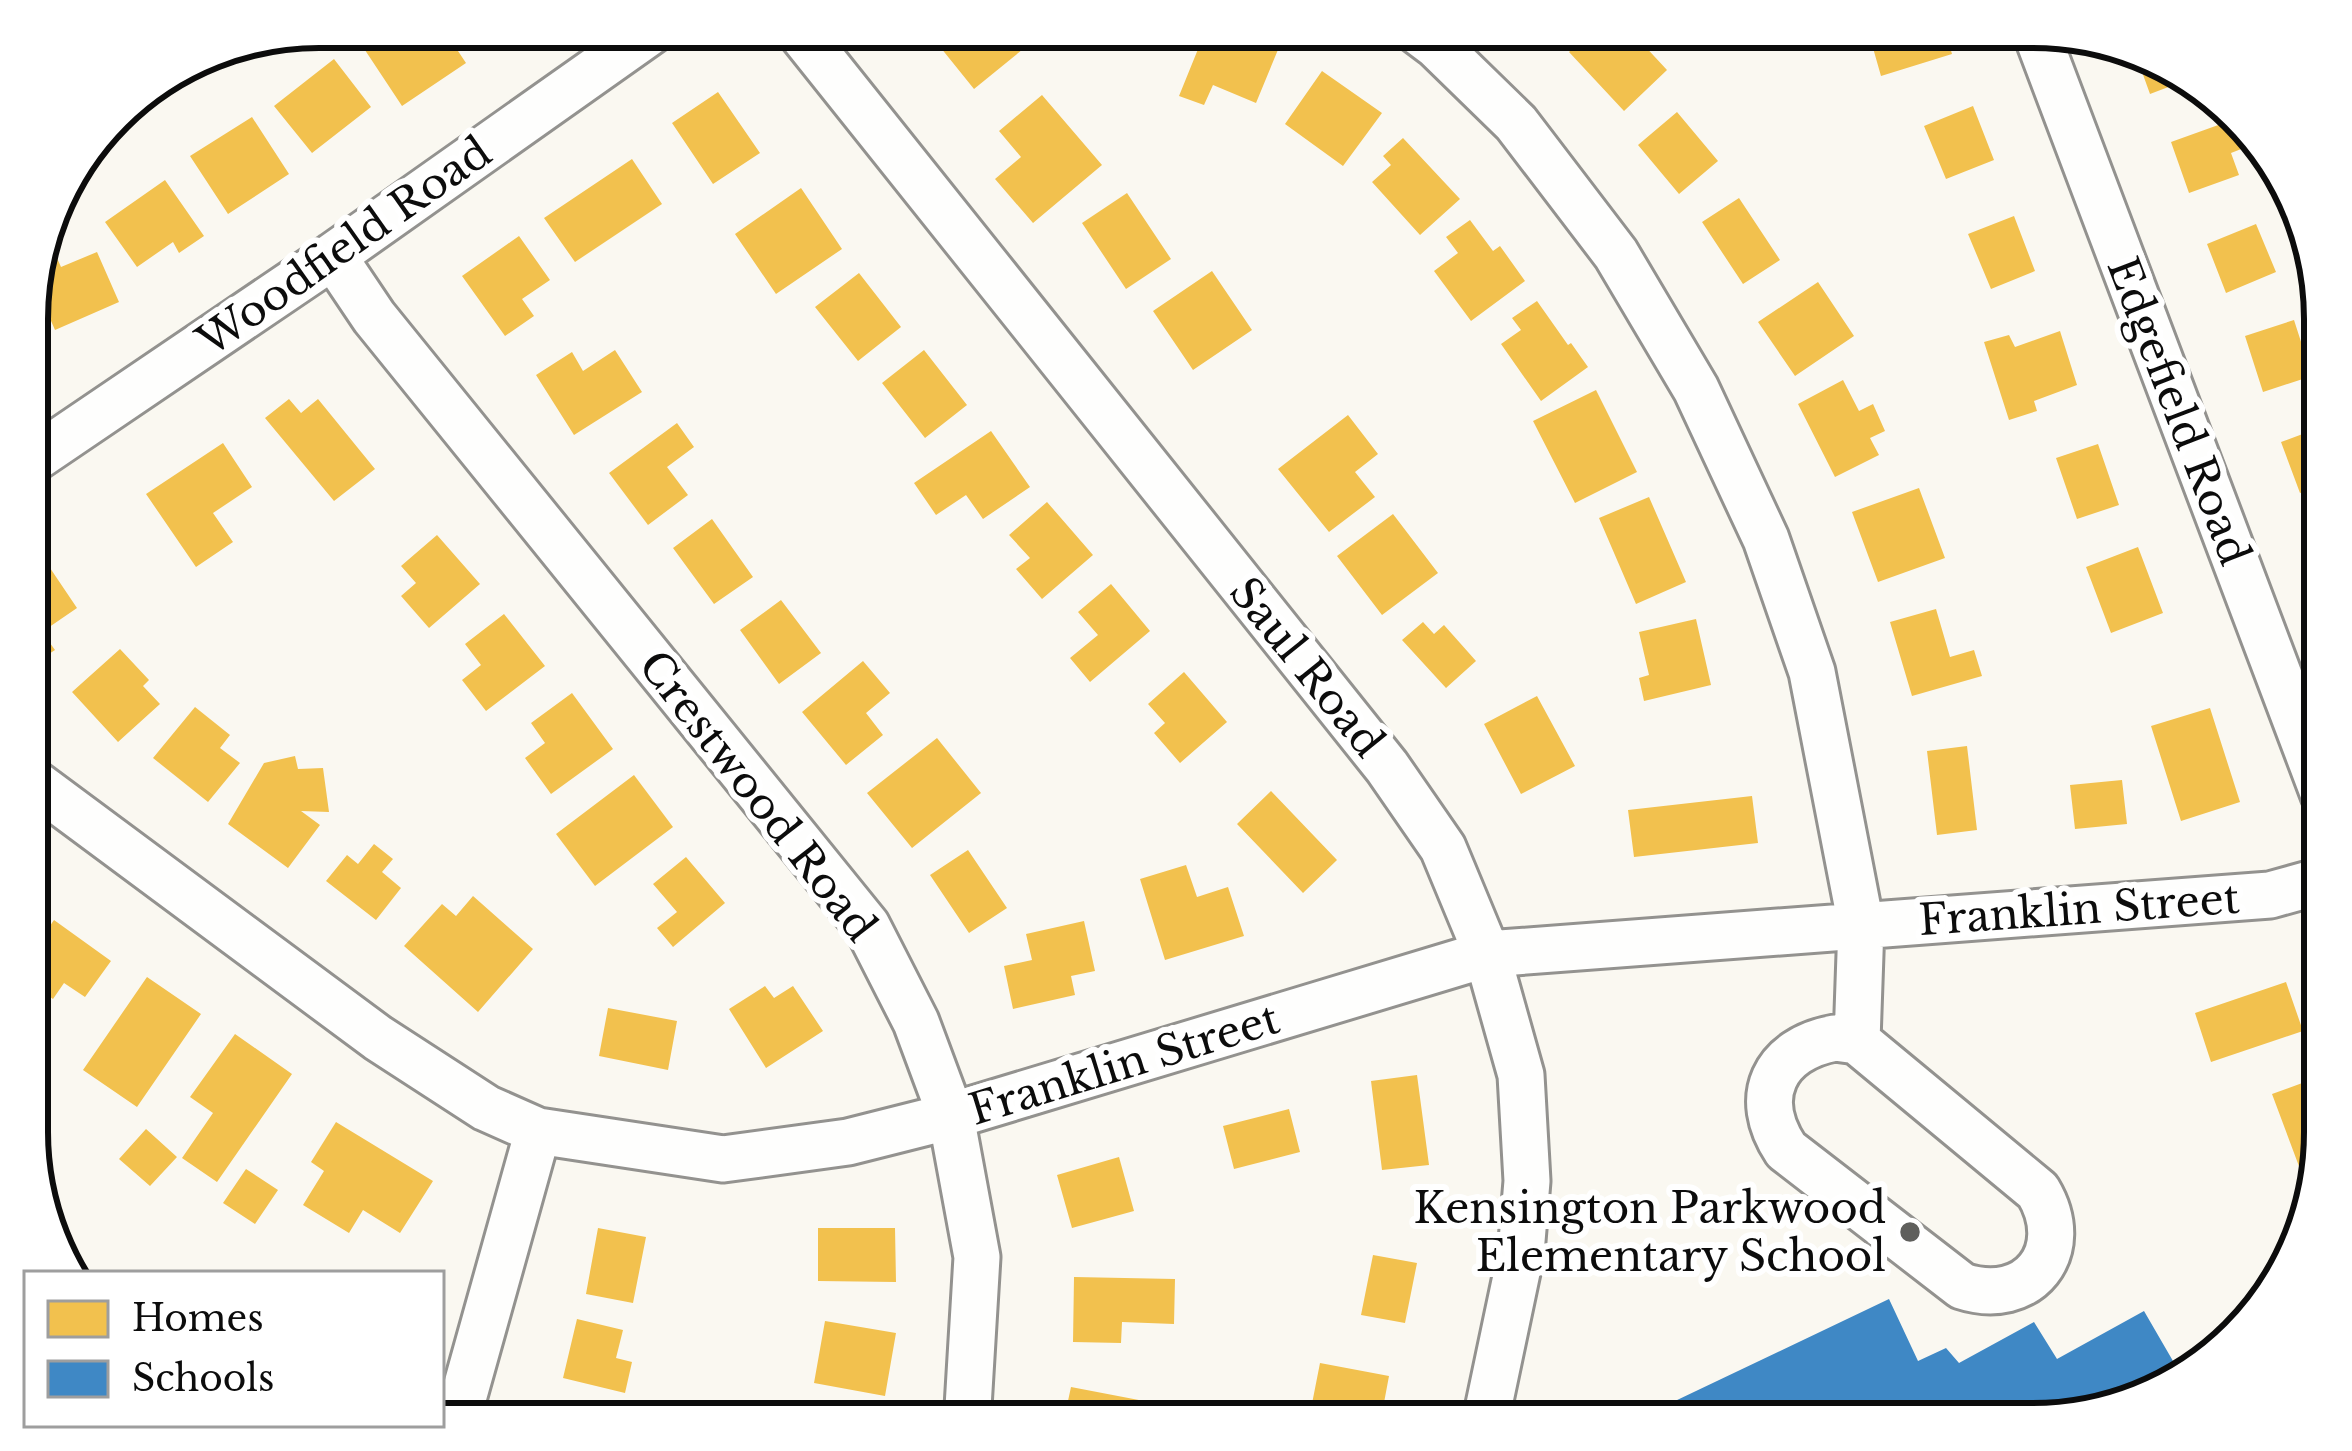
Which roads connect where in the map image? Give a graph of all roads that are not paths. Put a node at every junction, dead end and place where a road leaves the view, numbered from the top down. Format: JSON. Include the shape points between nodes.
{"nodes":[{"id":1,"x":1439,"y":48,"type":"edge"},
{"id":2,"x":2041,"y":48,"type":"edge"},
{"id":3,"x":626,"y":49,"type":"edge"},
{"id":4,"x":813,"y":49,"type":"edge"},
{"id":5,"x":333,"y":256,"type":"junction"},
{"id":6,"x":48,"y":449,"type":"edge"},
{"id":7,"x":2303,"y":740,"type":"edge"},
{"id":8,"x":48,"y":793,"type":"edge"},
{"id":9,"x":2303,"y":886,"type":"edge"},
{"id":10,"x":1862,"y":925,"type":"junction"},
{"id":11,"x":1486,"y":955,"type":"junction"},
{"id":12,"x":1857,"y":1041,"type":"junction"},
{"id":13,"x":951,"y":1116,"type":"junction"},
{"id":14,"x":538,"y":1130,"type":"junction"},
{"id":15,"x":1489,"y":1402,"type":"edge"},
{"id":16,"x":462,"y":1403,"type":"edge"},
{"id":17,"x":969,"y":1403,"type":"edge"}],
"edges":[{"from":1,"to":10,"type":"street","via":[[1516,123],[1616,254],[1696,389],[1766,539],[1812,672]]},
{"from":2,"to":7,"type":"street","name":"Edgefield Road"},
{"from":3,"to":5,"type":"street","name":"Woodfield Road"},
{"from":4,"to":11,"type":"street","name":"Saul Road","via":[[1387,767],[1443,848]]},
{"from":5,"to":6,"type":"street","name":"Woodfield Road"},
{"from":5,"to":13,"type":"street","name":"Crestwood Road","via":[[866,926],[916,1022]]},
{"from":8,"to":14,"type":"street","name":"Franklin Street","via":[[378,1038],[486,1108]]},
{"from":9,"to":10,"type":"street","name":"Franklin Street","via":[[2270,895]]},
{"from":10,"to":11,"type":"street","name":"Franklin Street"},
{"from":10,"to":12,"type":"street"},
{"from":11,"to":13,"type":"street","name":"Franklin Street"},
{"from":11,"to":15,"type":"street","name":"Saul Road","via":[[1521,1075],[1527,1181]]},
{"from":12,"to":12,"type":"street","via":[[1813,1042],[1779,1068],[1769,1110],[1786,1150],[1962,1286],[2004,1292],[2023,1283],[2039,1269],[2053,1230],[2038,1191]]},
{"from":13,"to":14,"type":"street","name":"Franklin Street","via":[[848,1142],[723,1159]]},
{"from":13,"to":17,"type":"street","name":"Crestwood Road","via":[[977,1257]]},
{"from":14,"to":16,"type":"street"}]}
